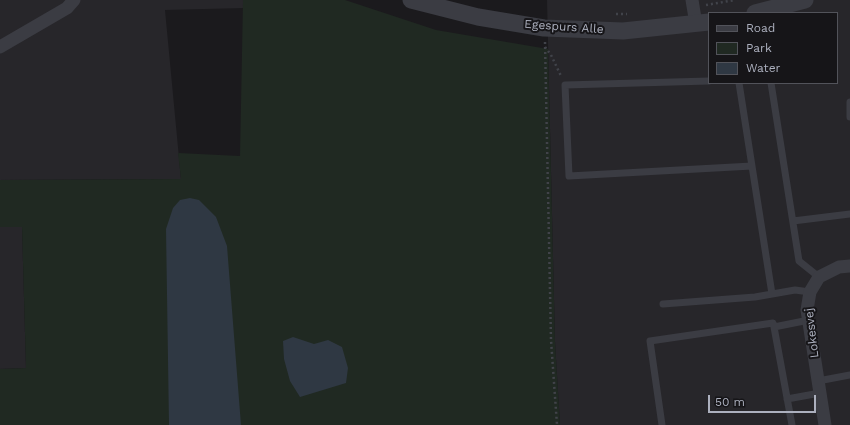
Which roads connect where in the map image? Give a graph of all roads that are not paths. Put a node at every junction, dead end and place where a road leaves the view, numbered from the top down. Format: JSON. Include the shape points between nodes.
{"nodes":[{"id":1,"x":74,"y":0,"type":"edge"},
{"id":2,"x":804,"y":0,"type":"edge"},
{"id":3,"x":416,"y":1,"type":"edge"},
{"id":4,"x":693,"y":3,"type":"edge"},
{"id":5,"x":759,"y":12,"type":"edge"},
{"id":6,"x":703,"y":23,"type":"edge"},
{"id":7,"x":0,"y":47,"type":"edge"},
{"id":8,"x":708,"y":81,"type":"edge"},
{"id":9,"x":739,"y":84,"type":"edge"},
{"id":10,"x":771,"y":84,"type":"edge"},
{"id":11,"x":850,"y":102,"type":"edge"},
{"id":12,"x":850,"y":117,"type":"edge"},
{"id":13,"x":752,"y":166,"type":"junction"},
{"id":14,"x":850,"y":214,"type":"edge"},
{"id":15,"x":793,"y":221,"type":"junction"},
{"id":16,"x":850,"y":266,"type":"edge"},
{"id":17,"x":819,"y":277,"type":"junction"},
{"id":18,"x":810,"y":292,"type":"junction"},
{"id":19,"x":772,"y":294,"type":"junction"},
{"id":20,"x":663,"y":304,"type":"dead end"},
{"id":21,"x":809,"y":320,"type":"junction"},
{"id":22,"x":774,"y":327,"type":"junction"},
{"id":23,"x":850,"y":376,"type":"edge"},
{"id":24,"x":819,"y":387,"type":"junction"},
{"id":25,"x":787,"y":399,"type":"junction"},
{"id":26,"x":662,"y":425,"type":"edge"},
{"id":27,"x":792,"y":425,"type":"edge"},
{"id":28,"x":825,"y":425,"type":"edge"}],
"edges":[{"from":1,"to":7,"type":"street","via":[[68,8]]},
{"from":2,"to":5,"type":"street"},
{"from":3,"to":6,"type":"street","name":"Egespurs Alle","via":[[478,17],[544,28],[623,31]]},
{"from":4,"to":6,"type":"street"},
{"from":8,"to":13,"type":"lane","via":[[565,85],[569,176]]},
{"from":9,"to":13,"type":"lane"},
{"from":10,"to":15,"type":"lane"},
{"from":11,"to":12,"type":"lane"},
{"from":13,"to":19,"type":"lane"},
{"from":14,"to":15,"type":"lane"},
{"from":15,"to":17,"type":"lane","via":[[799,261]]},
{"from":16,"to":17,"type":"street","via":[[838,267]]},
{"from":17,"to":18,"type":"street","name":"Lokesvej"},
{"from":18,"to":19,"type":"lane","via":[[795,290]]},
{"from":18,"to":21,"type":"street","name":"Lokesvej","via":[[807,310]]},
{"from":19,"to":20,"type":"lane"},
{"from":21,"to":22,"type":"lane"},
{"from":21,"to":24,"type":"street","name":"Lokesvej"},
{"from":22,"to":25,"type":"lane"},
{"from":22,"to":26,"type":"lane","via":[[773,323],[650,341]]},
{"from":23,"to":24,"type":"lane"},
{"from":24,"to":25,"type":"lane"},
{"from":24,"to":28,"type":"street","name":"Lokesvej"},
{"from":25,"to":27,"type":"lane"}]}
